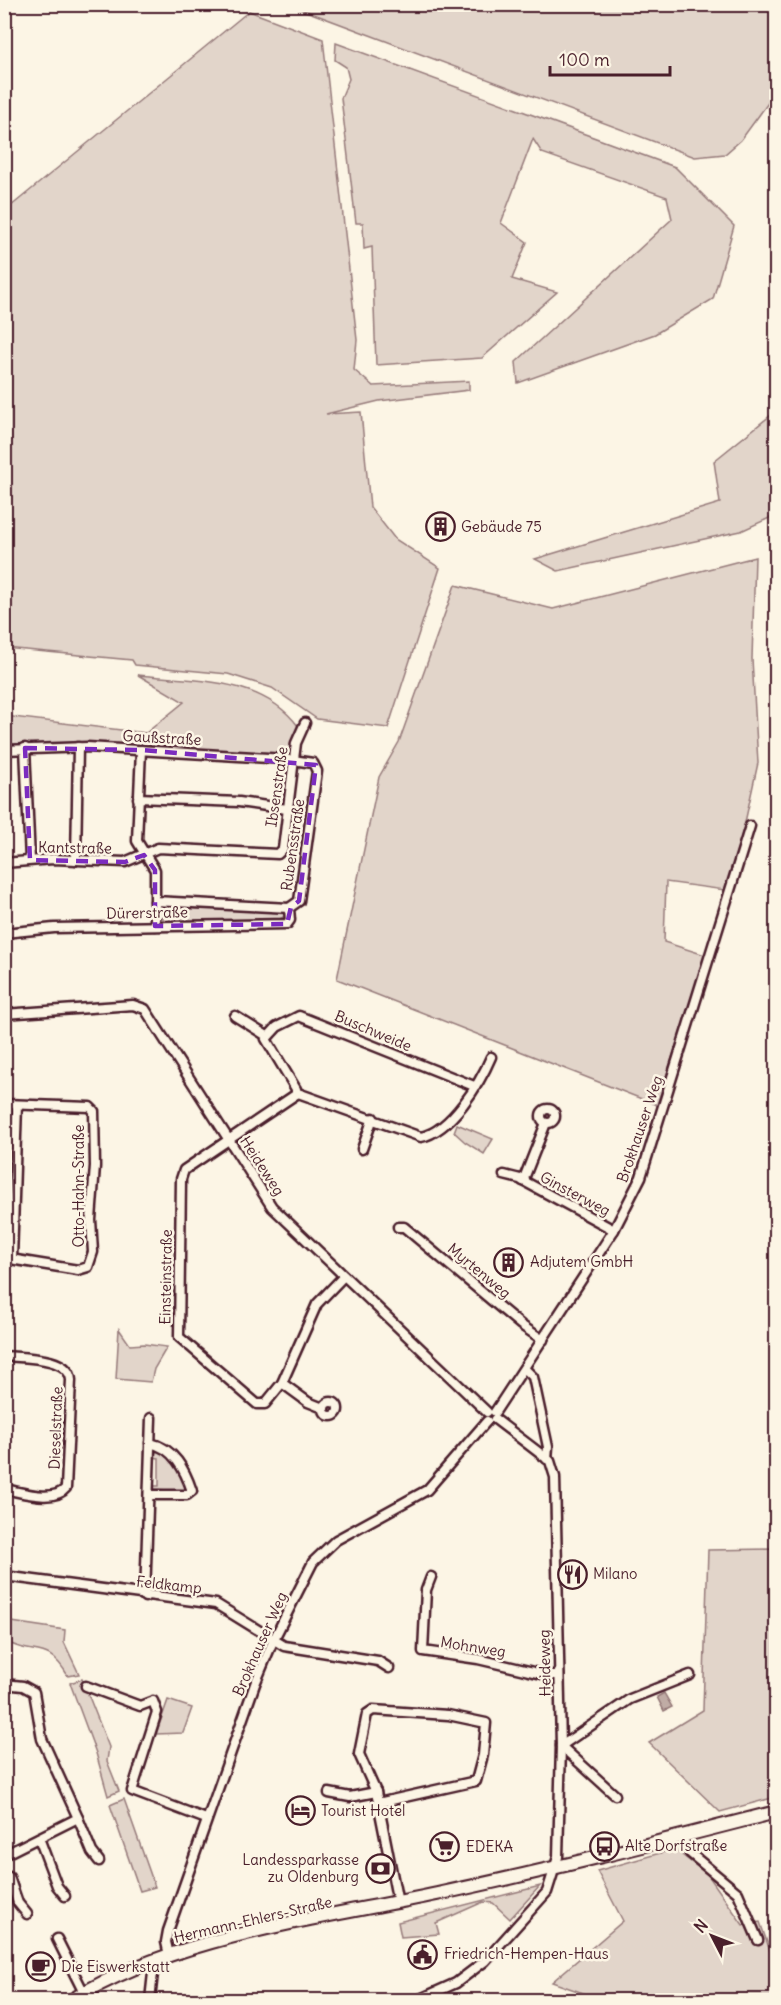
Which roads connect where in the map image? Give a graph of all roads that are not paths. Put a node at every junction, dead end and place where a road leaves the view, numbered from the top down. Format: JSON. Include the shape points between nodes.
{"nodes":[{"id":1,"x":305,"y":723,"type":"dead end"},
{"id":2,"x":78,"y":747,"type":"junction"},
{"id":3,"x":25,"y":748,"type":"junction"},
{"id":4,"x":4,"y":750,"type":"edge"},
{"id":5,"x":141,"y":750,"type":"junction"},
{"id":6,"x":294,"y":760,"type":"junction"},
{"id":7,"x":316,"y":765,"type":"joint"},
{"id":8,"x":138,"y":798,"type":"junction"},
{"id":9,"x":287,"y":809,"type":"junction"},
{"id":10,"x":750,"y":826,"type":"dead end"},
{"id":11,"x":278,"y":854,"type":"joint"},
{"id":12,"x":144,"y":855,"type":"junction"},
{"id":13,"x":30,"y":860,"type":"junction"},
{"id":14,"x":76,"y":860,"type":"junction"},
{"id":15,"x":4,"y":863,"type":"edge"},
{"id":16,"x":155,"y":902,"type":"junction"},
{"id":17,"x":289,"y":908,"type":"junction"},
{"id":18,"x":289,"y":922,"type":"joint"},
{"id":19,"x":155,"y":926,"type":"junction"},
{"id":20,"x":4,"y":933,"type":"edge"},
{"id":21,"x":4,"y":1014,"type":"edge"},
{"id":22,"x":235,"y":1016,"type":"dead end"},
{"id":23,"x":267,"y":1036,"type":"junction"},
{"id":24,"x":491,"y":1057,"type":"dead end"},
{"id":25,"x":474,"y":1086,"type":"junction"},
{"id":26,"x":296,"y":1094,"type":"junction"},
{"id":27,"x":4,"y":1104,"type":"edge"},
{"id":28,"x":17,"y":1105,"type":"junction"},
{"id":29,"x":373,"y":1118,"type":"junction"},
{"id":30,"x":546,"y":1124,"type":"dead end"},
{"id":31,"x":229,"y":1140,"type":"junction"},
{"id":32,"x":362,"y":1149,"type":"dead end"},
{"id":33,"x":504,"y":1175,"type":"dead end"},
{"id":34,"x":523,"y":1181,"type":"junction"},
{"id":35,"x":398,"y":1227,"type":"dead end"},
{"id":36,"x":614,"y":1230,"type":"junction"},
{"id":37,"x":8,"y":1259,"type":"edge"},
{"id":38,"x":344,"y":1276,"type":"junction"},
{"id":39,"x":543,"y":1340,"type":"junction"},
{"id":40,"x":4,"y":1356,"type":"edge"},
{"id":41,"x":525,"y":1369,"type":"junction"},
{"id":42,"x":282,"y":1383,"type":"junction"},
{"id":43,"x":323,"y":1408,"type":"dead end"},
{"id":44,"x":491,"y":1416,"type":"junction"},
{"id":45,"x":151,"y":1418,"type":"dead end"},
{"id":46,"x":150,"y":1443,"type":"junction"},
{"id":47,"x":547,"y":1459,"type":"junction"},
{"id":48,"x":4,"y":1489,"type":"edge"},
{"id":49,"x":149,"y":1495,"type":"junction"},
{"id":50,"x":4,"y":1576,"type":"edge"},
{"id":51,"x":431,"y":1577,"type":"dead end"},
{"id":52,"x":145,"y":1597,"type":"junction"},
{"id":53,"x":273,"y":1641,"type":"junction"},
{"id":54,"x":389,"y":1668,"type":"dead end"},
{"id":55,"x":559,"y":1675,"type":"junction"},
{"id":56,"x":690,"y":1675,"type":"dead end"},
{"id":57,"x":4,"y":1684,"type":"edge"},
{"id":58,"x":86,"y":1686,"type":"dead end"},
{"id":59,"x":561,"y":1746,"type":"junction"},
{"id":60,"x":376,"y":1792,"type":"junction"},
{"id":61,"x":329,"y":1793,"type":"dead end"},
{"id":62,"x":615,"y":1796,"type":"dead end"},
{"id":63,"x":378,"y":1803,"type":"junction"},
{"id":64,"x":777,"y":1812,"type":"edge"},
{"id":65,"x":78,"y":1818,"type":"junction"},
{"id":66,"x":207,"y":1819,"type":"junction"},
{"id":67,"x":681,"y":1836,"type":"junction"},
{"id":68,"x":39,"y":1838,"type":"junction"},
{"id":69,"x":4,"y":1855,"type":"edge"},
{"id":70,"x":99,"y":1861,"type":"dead end"},
{"id":71,"x":555,"y":1868,"type":"junction"},
{"id":72,"x":4,"y":1875,"type":"edge"},
{"id":73,"x":65,"y":1896,"type":"dead end"},
{"id":74,"x":398,"y":1903,"type":"junction"},
{"id":75,"x":27,"y":1914,"type":"dead end"},
{"id":76,"x":57,"y":1939,"type":"dead end"},
{"id":77,"x":758,"y":1940,"type":"dead end"},
{"id":78,"x":169,"y":1955,"type":"junction"},
{"id":79,"x":150,"y":1962,"type":"junction"},
{"id":80,"x":84,"y":1993,"type":"junction"},
{"id":81,"x":72,"y":2001,"type":"edge"},
{"id":82,"x":150,"y":2001,"type":"edge"},
{"id":83,"x":418,"y":2001,"type":"edge"}],
"edges":[{"from":1,"to":6,"type":"street","name":"Ibsenstraße"},
{"from":2,"to":3,"type":"street","name":"Gaußstraße"},
{"from":2,"to":5,"type":"street","name":"Gaußstraße"},
{"from":2,"to":14,"type":"street"},
{"from":3,"to":4,"type":"street","name":"Gaußstraße"},
{"from":3,"to":13,"type":"street"},
{"from":5,"to":6,"type":"street","name":"Gaußstraße"},
{"from":5,"to":8,"type":"street"},
{"from":6,"to":7,"type":"street","name":"Gaußstraße"},
{"from":6,"to":9,"type":"street","name":"Ibsenstraße"},
{"from":7,"to":17,"type":"street","name":"Rubensstraße","via":[[299,901]]},
{"from":8,"to":9,"type":"street","via":[[239,802]]},
{"from":8,"to":12,"type":"street","via":[[137,841]]},
{"from":9,"to":11,"type":"street","name":"Ibsenstraße","via":[[283,849]]},
{"from":10,"to":36,"type":"street","name":"Brokhauser Weg","via":[[641,1176]]},
{"from":11,"to":12,"type":"street","name":"Kantstraße","via":[[158,848]]},
{"from":12,"to":14,"type":"street","name":"Kantstraße","via":[[125,862]]},
{"from":12,"to":16,"type":"street","via":[[154,870]]},
{"from":13,"to":14,"type":"street","name":"Kantstraße"},
{"from":13,"to":15,"type":"street","name":"Kantstraße"},
{"from":16,"to":17,"type":"street"},
{"from":16,"to":19,"type":"street"},
{"from":17,"to":18,"type":"street","name":"Rubensstraße"},
{"from":18,"to":19,"type":"street","name":"Dürerstraße"},
{"from":19,"to":20,"type":"street","name":"Dürerstraße"},
{"from":21,"to":31,"type":"street","name":"Heideweg","via":[[141,1006]]},
{"from":22,"to":23,"type":"street"},
{"from":23,"to":25,"type":"street","name":"Buschweide","via":[[300,1016]]},
{"from":23,"to":26,"type":"street"},
{"from":24,"to":25,"type":"street"},
{"from":25,"to":29,"type":"street","via":[[472,1094],[431,1135],[421,1137]]},
{"from":26,"to":29,"type":"street"},
{"from":26,"to":31,"type":"street"},
{"from":27,"to":28,"type":"street","name":"Otto-Hahn-Straße"},
{"from":28,"to":37,"type":"street"},
{"from":28,"to":37,"type":"street","name":"Otto-Hahn-Straße","via":[[81,1105],[93,1109],[93,1252],[90,1265],[82,1270]]},
{"from":29,"to":32,"type":"street"},
{"from":30,"to":34,"type":"street","name":"Ginsterweg"},
{"from":31,"to":38,"type":"street","name":"Heideweg","via":[[272,1207]]},
{"from":31,"to":42,"type":"street","name":"Einsteinstraße","via":[[189,1165],[182,1174],[179,1336],[259,1405],[267,1403]]},
{"from":33,"to":34,"type":"street","name":"Ginsterweg"},
{"from":34,"to":36,"type":"street","name":"Ginsterweg"},
{"from":35,"to":39,"type":"street","name":"Myrtenweg","via":[[404,1227]]},
{"from":36,"to":39,"type":"street","name":"Brokhauser Weg"},
{"from":38,"to":42,"type":"street","name":"Einsteinstraße","via":[[317,1304]]},
{"from":38,"to":44,"type":"street","name":"Heideweg"},
{"from":39,"to":41,"type":"street","name":"Brokhauser Weg"},
{"from":40,"to":48,"type":"street","name":"Dieselstraße","via":[[60,1364],[71,1378],[66,1488],[55,1496]]},
{"from":41,"to":44,"type":"street","name":"Brokhauser Weg"},
{"from":41,"to":47,"type":"street","name":"Heideweg","via":[[533,1377],[548,1447]]},
{"from":42,"to":43,"type":"street"},
{"from":44,"to":47,"type":"street","name":"Heideweg"},
{"from":44,"to":53,"type":"street","name":"Brokhauser Weg","via":[[427,1490],[321,1552]]},
{"from":45,"to":46,"type":"street"},
{"from":46,"to":49,"type":"street"},
{"from":46,"to":49,"type":"street","via":[[163,1448],[182,1465],[192,1491],[187,1495]]},
{"from":47,"to":55,"type":"street","name":"Heideweg","via":[[556,1481]]},
{"from":49,"to":52,"type":"street"},
{"from":50,"to":52,"type":"street","name":"Feldkamp"},
{"from":51,"to":55,"type":"street","name":"Mohnweg","via":[[426,1590],[423,1652]]},
{"from":52,"to":53,"type":"street","name":"Feldkamp","via":[[216,1604]]},
{"from":53,"to":54,"type":"street","name":"Feldkamp","via":[[288,1647],[378,1661]]},
{"from":53,"to":66,"type":"street","name":"Brokhauser Weg"},
{"from":55,"to":59,"type":"street","name":"Heideweg"},
{"from":56,"to":59,"type":"street","via":[[630,1699]]},
{"from":57,"to":65,"type":"street","via":[[23,1686],[35,1693],[42,1739]]},
{"from":58,"to":66,"type":"street","via":[[140,1706],[153,1701],[157,1712],[132,1791]]},
{"from":59,"to":62,"type":"street"},
{"from":59,"to":71,"type":"street","name":"Heideweg"},
{"from":60,"to":61,"type":"street","via":[[350,1797]]},
{"from":60,"to":63,"type":"street"},
{"from":60,"to":63,"type":"street","via":[[359,1754],[369,1711],[448,1715],[486,1723],[476,1781]]},
{"from":63,"to":74,"type":"street"},
{"from":64,"to":67,"type":"street","name":"Hermann-Ehlers-Straße"},
{"from":65,"to":68,"type":"street"},
{"from":65,"to":70,"type":"street"},
{"from":66,"to":78,"type":"street","name":"Brokhauser Weg","via":[[168,1930]]},
{"from":67,"to":71,"type":"street","name":"Hermann-Ehlers-Straße"},
{"from":67,"to":77,"type":"street","via":[[690,1853],[738,1893]]},
{"from":68,"to":69,"type":"street"},
{"from":68,"to":73,"type":"street","via":[[57,1887]]},
{"from":71,"to":74,"type":"street","name":"Hermann-Ehlers-Straße"},
{"from":71,"to":83,"type":"street","via":[[547,1892],[485,1961],[456,1983]]},
{"from":72,"to":75,"type":"street","via":[[10,1879],[18,1903]]},
{"from":74,"to":78,"type":"street","name":"Hermann-Ehlers-Straße"},
{"from":76,"to":80,"type":"street"},
{"from":78,"to":79,"type":"street","name":"Hermann-Ehlers-Straße"},
{"from":79,"to":80,"type":"street","name":"Hermann-Ehlers-Straße"},
{"from":79,"to":82,"type":"street"},
{"from":80,"to":81,"type":"street","name":"Hermann-Ehlers-Straße"}]}
